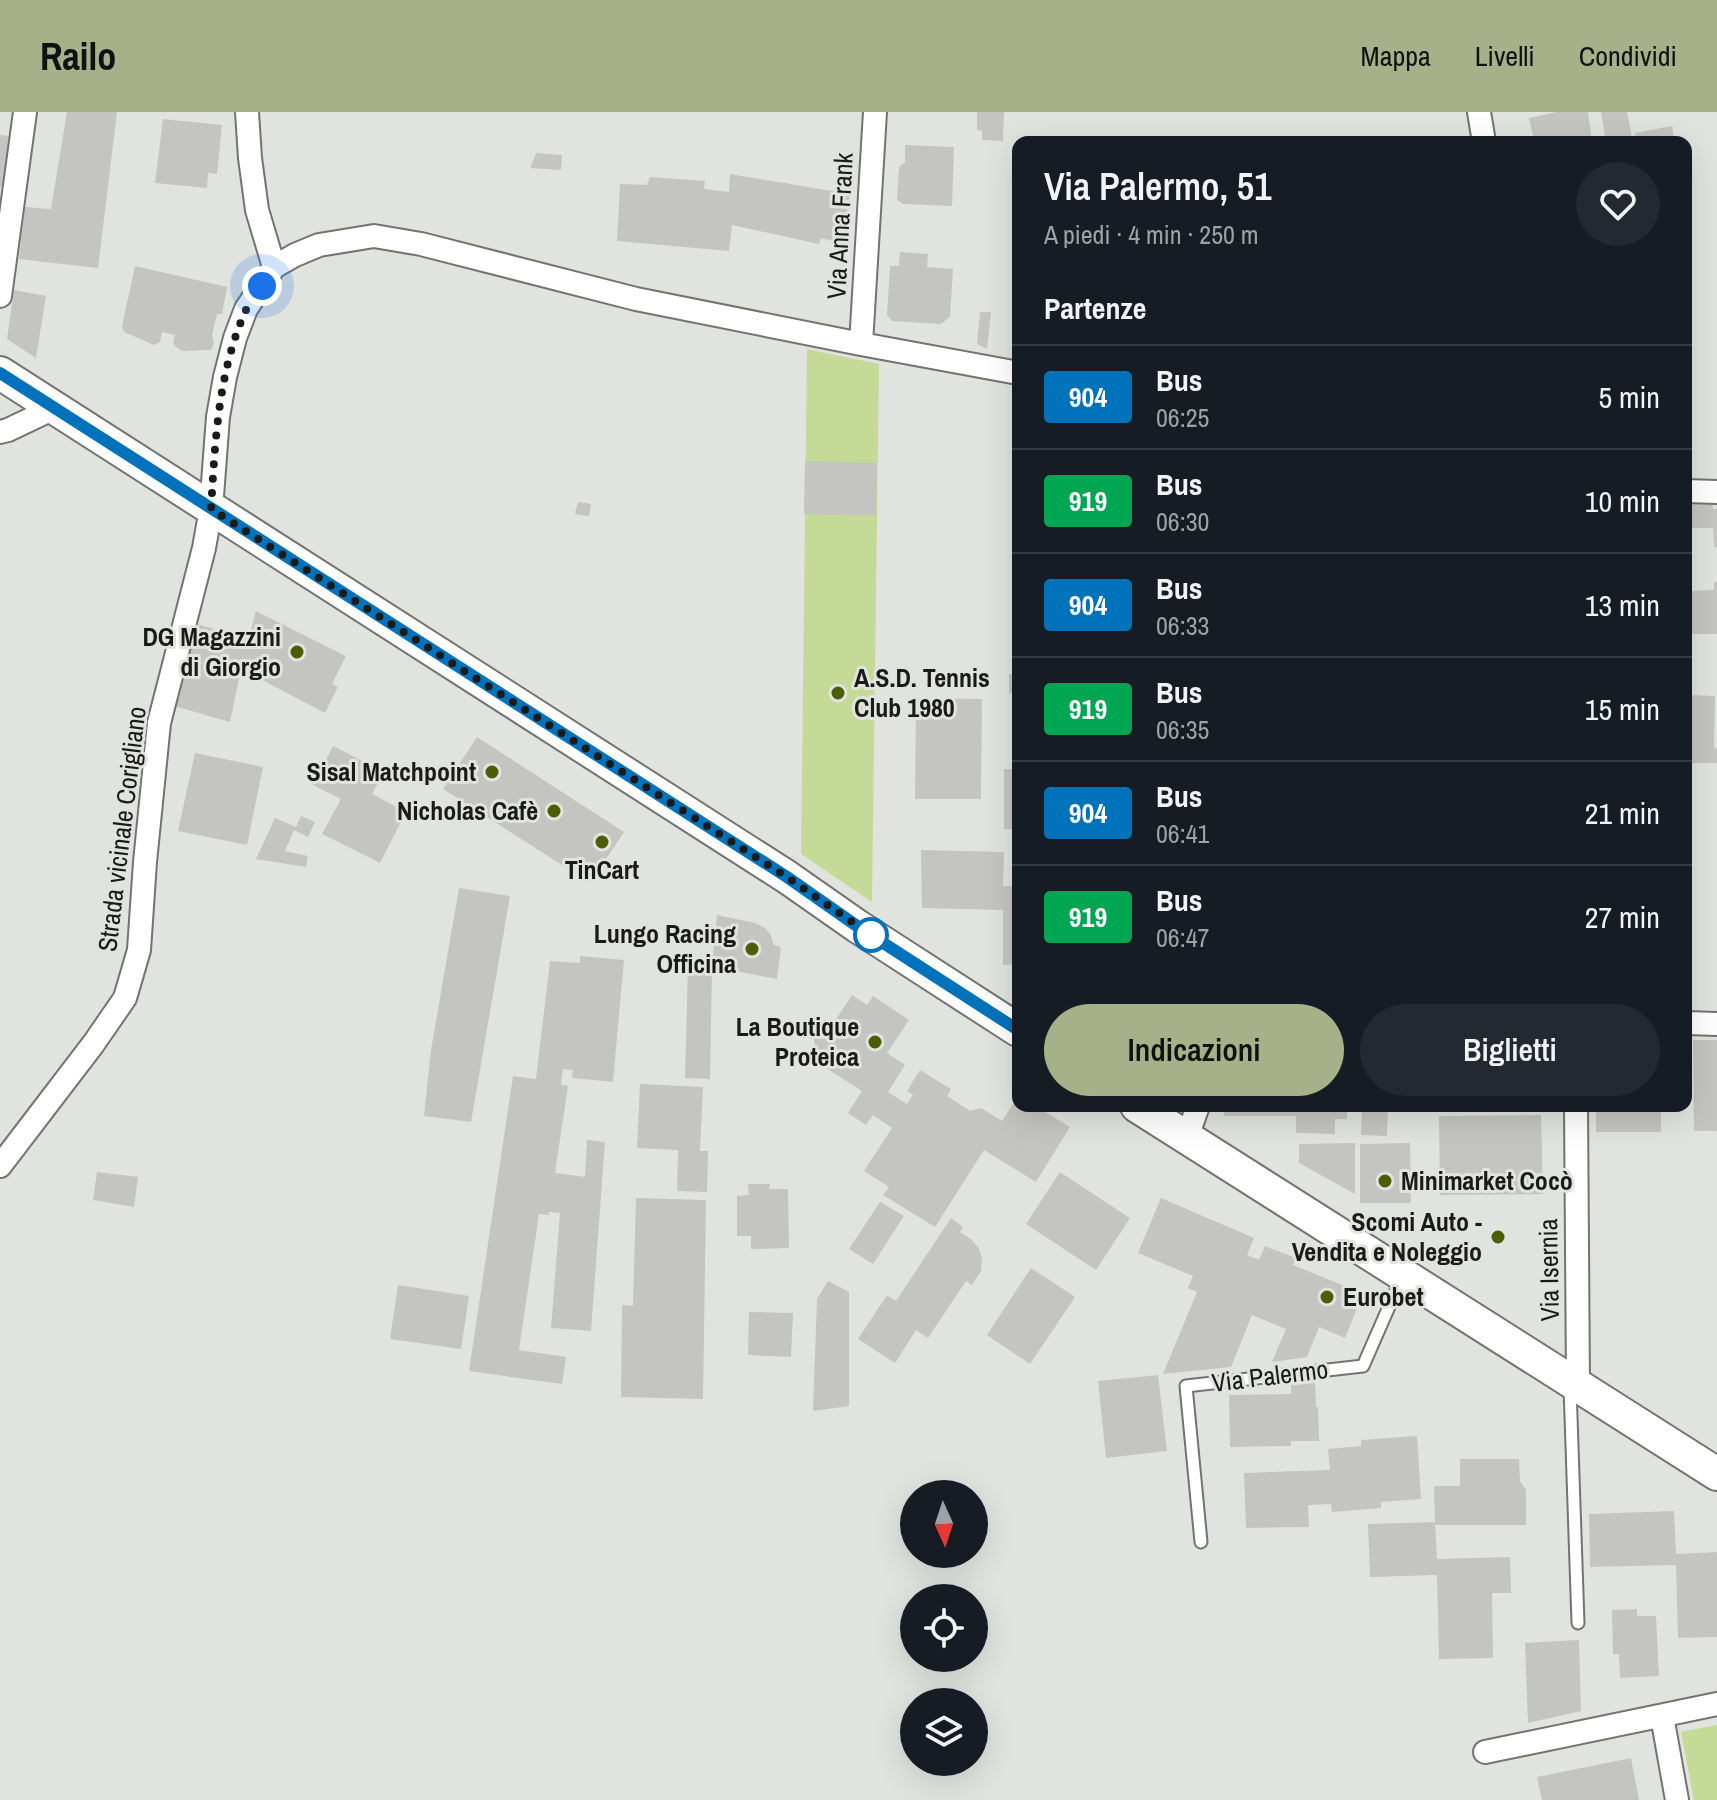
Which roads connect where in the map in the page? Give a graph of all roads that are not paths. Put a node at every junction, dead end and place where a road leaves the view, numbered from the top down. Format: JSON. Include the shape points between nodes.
{"nodes":[{"id":1,"x":25,"y":112,"type":"edge"},
{"id":2,"x":247,"y":112,"type":"edge"},
{"id":3,"x":875,"y":112,"type":"edge"},
{"id":4,"x":1479,"y":112,"type":"edge"},
{"id":5,"x":1483,"y":136,"type":"edge"},
{"id":6,"x":274,"y":267,"type":"junction"},
{"id":7,"x":0,"y":296,"type":"edge"},
{"id":8,"x":861,"y":344,"type":"junction"},
{"id":9,"x":1012,"y":372,"type":"edge"},
{"id":10,"x":0,"y":373,"type":"edge"},
{"id":11,"x":54,"y":408,"type":"junction"},
{"id":12,"x":0,"y":432,"type":"edge"},
{"id":13,"x":1692,"y":491,"type":"edge"},
{"id":14,"x":1717,"y":492,"type":"edge"},
{"id":15,"x":211,"y":509,"type":"junction"},
{"id":16,"x":1692,"y":1023,"type":"edge"},
{"id":17,"x":1717,"y":1024,"type":"edge"},
{"id":18,"x":1012,"y":1026,"type":"edge"},
{"id":19,"x":1147,"y":1112,"type":"edge"},
{"id":20,"x":1196,"y":1112,"type":"edge"},
{"id":21,"x":1576,"y":1112,"type":"edge"},
{"id":22,"x":1187,"y":1137,"type":"junction"},
{"id":23,"x":0,"y":1166,"type":"edge"},
{"id":24,"x":1404,"y":1273,"type":"junction"},
{"id":25,"x":1574,"y":1383,"type":"junction"},
{"id":26,"x":1717,"y":1474,"type":"edge"},
{"id":27,"x":1201,"y":1542,"type":"dead end"},
{"id":28,"x":1578,"y":1623,"type":"dead end"},
{"id":29,"x":1717,"y":1704,"type":"edge"},
{"id":30,"x":1662,"y":1716,"type":"junction"},
{"id":31,"x":1485,"y":1752,"type":"dead end"},
{"id":32,"x":1677,"y":1800,"type":"edge"}],
"edges":[{"from":1,"to":7,"type":"street"},
{"from":2,"to":6,"type":"street","via":[[257,210]]},
{"from":3,"to":8,"type":"street","name":"Via Anna Frank"},
{"from":4,"to":5,"type":"street"},
{"from":6,"to":8,"type":"street","via":[[319,245],[374,236],[636,299]]},
{"from":6,"to":15,"type":"street","name":"Strada vicinale Corigliano","via":[[246,309],[235,338],[218,417]]},
{"from":8,"to":9,"type":"street"},
{"from":10,"to":11,"type":"main road"},
{"from":11,"to":12,"type":"street"},
{"from":11,"to":15,"type":"main road"},
{"from":13,"to":14,"type":"street"},
{"from":15,"to":18,"type":"main road"},
{"from":15,"to":23,"type":"street","name":"Strada vicinale Corigliano","via":[[159,723],[139,950],[125,998]]},
{"from":16,"to":17,"type":"street"},
{"from":19,"to":22,"type":"main road"},
{"from":20,"to":22,"type":"street"},
{"from":21,"to":25,"type":"street","name":"Via Isernia"},
{"from":22,"to":24,"type":"main road"},
{"from":24,"to":25,"type":"main road"},
{"from":24,"to":27,"type":"lane","name":"Via Palermo","via":[[1363,1366],[1186,1386]]},
{"from":25,"to":26,"type":"main road"},
{"from":25,"to":28,"type":"lane"},
{"from":29,"to":30,"type":"street"},
{"from":30,"to":31,"type":"street"},
{"from":30,"to":32,"type":"street"}]}
